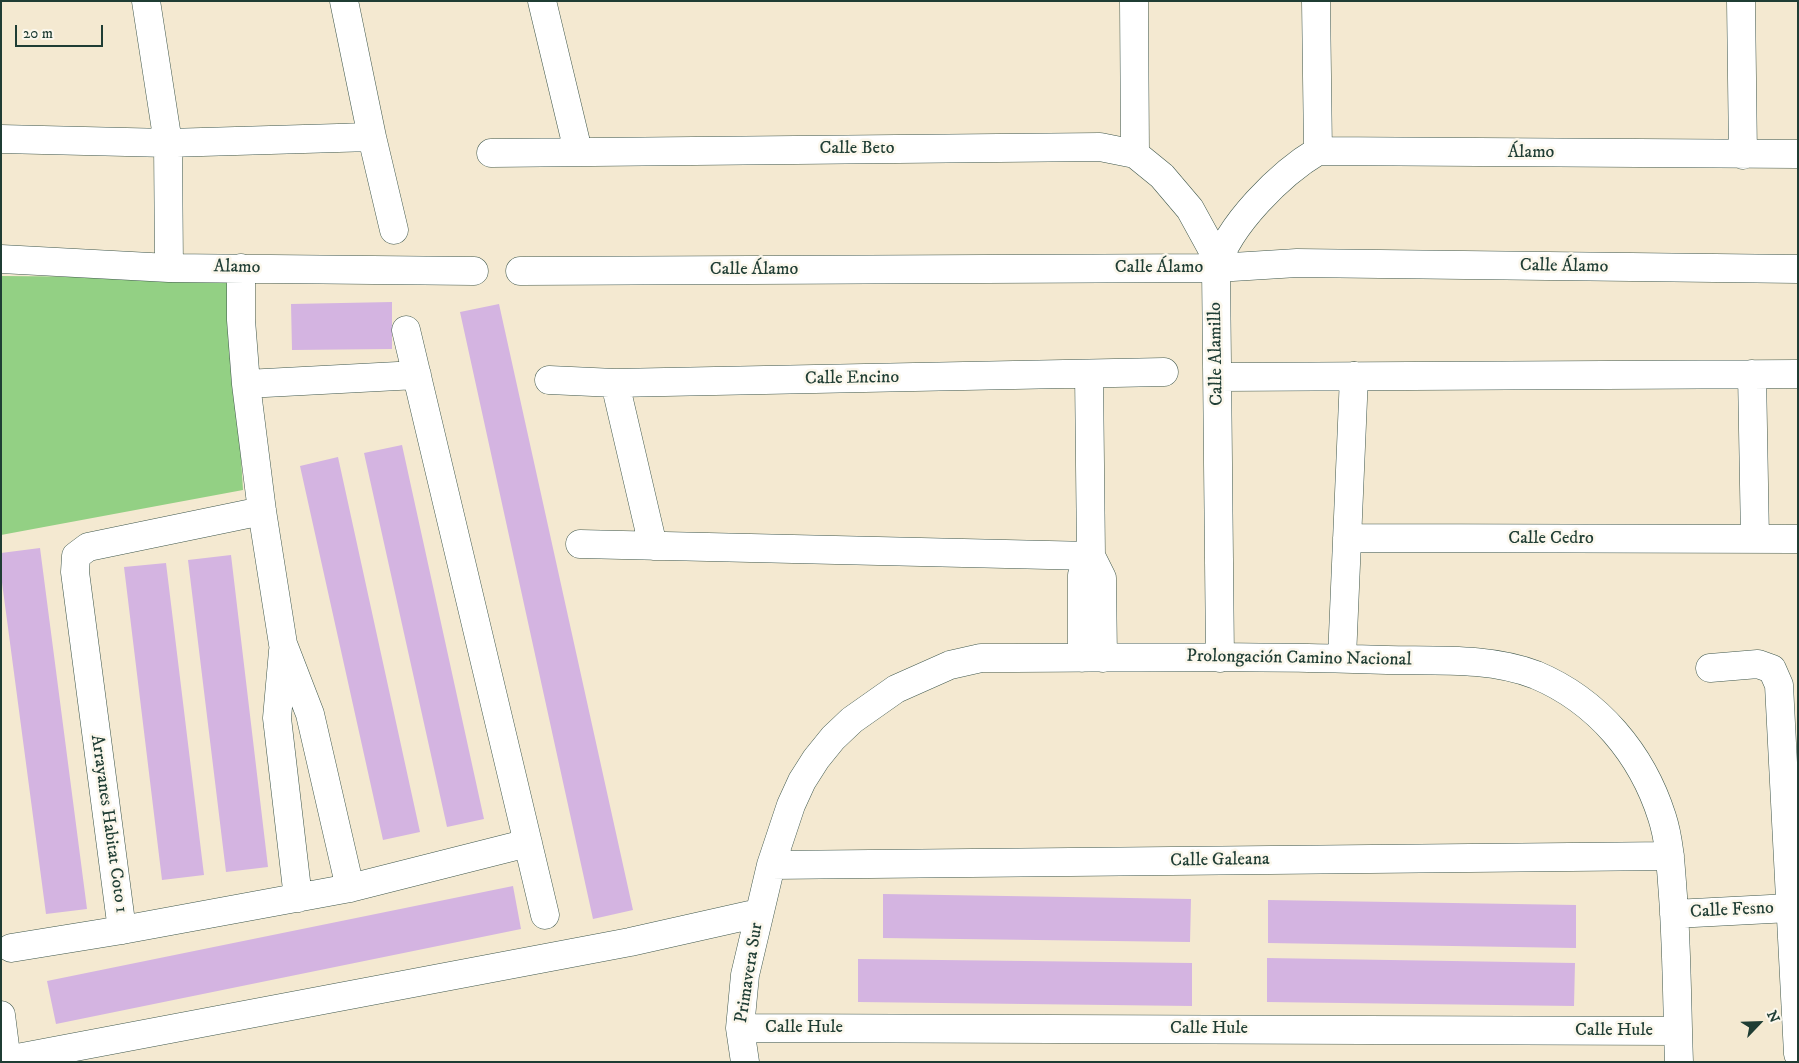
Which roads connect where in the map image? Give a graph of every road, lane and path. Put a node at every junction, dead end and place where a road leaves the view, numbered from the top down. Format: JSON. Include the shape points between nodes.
{"nodes":[{"id":1,"x":146,"y":1,"type":"edge"},
{"id":2,"x":344,"y":1,"type":"edge"},
{"id":3,"x":542,"y":1,"type":"edge"},
{"id":4,"x":1134,"y":1,"type":"edge"},
{"id":5,"x":1316,"y":1,"type":"edge"},
{"id":6,"x":1741,"y":1,"type":"edge"},
{"id":7,"x":372,"y":137,"type":"junction"},
{"id":8,"x":1,"y":138,"type":"edge"},
{"id":9,"x":168,"y":143,"type":"junction"},
{"id":10,"x":578,"y":151,"type":"junction"},
{"id":11,"x":1318,"y":151,"type":"junction"},
{"id":12,"x":491,"y":153,"type":"dead end"},
{"id":13,"x":1135,"y":154,"type":"junction"},
{"id":14,"x":1798,"y":154,"type":"edge"},
{"id":15,"x":1743,"y":155,"type":"junction"},
{"id":16,"x":394,"y":230,"type":"dead end"},
{"id":17,"x":1,"y":259,"type":"edge"},
{"id":18,"x":1217,"y":264,"type":"junction"},
{"id":19,"x":169,"y":268,"type":"junction"},
{"id":20,"x":241,"y":268,"type":"junction"},
{"id":21,"x":1798,"y":270,"type":"edge"},
{"id":22,"x":474,"y":271,"type":"dead end"},
{"id":23,"x":520,"y":271,"type":"dead end"},
{"id":24,"x":406,"y":330,"type":"dead end"},
{"id":25,"x":1164,"y":372,"type":"dead end"},
{"id":26,"x":1089,"y":374,"type":"junction"},
{"id":27,"x":1752,"y":374,"type":"junction"},
{"id":28,"x":1798,"y":374,"type":"edge"},
{"id":29,"x":417,"y":375,"type":"junction"},
{"id":30,"x":1354,"y":376,"type":"junction"},
{"id":31,"x":1218,"y":377,"type":"junction"},
{"id":32,"x":550,"y":380,"type":"dead end"},
{"id":33,"x":246,"y":384,"type":"junction"},
{"id":34,"x":615,"y":384,"type":"junction"},
{"id":35,"x":262,"y":511,"type":"junction"},
{"id":36,"x":1347,"y":538,"type":"junction"},
{"id":37,"x":1755,"y":539,"type":"junction"},
{"id":38,"x":1798,"y":540,"type":"edge"},
{"id":39,"x":580,"y":544,"type":"dead end"},
{"id":40,"x":653,"y":546,"type":"junction"},
{"id":41,"x":1091,"y":556,"type":"junction"},
{"id":42,"x":283,"y":644,"type":"junction"},
{"id":43,"x":1092,"y":658,"type":"junction"},
{"id":44,"x":1220,"y":658,"type":"junction"},
{"id":45,"x":1342,"y":658,"type":"junction"},
{"id":46,"x":1710,"y":668,"type":"dead end"},
{"id":47,"x":528,"y":843,"type":"junction"},
{"id":48,"x":1670,"y":856,"type":"junction"},
{"id":49,"x":771,"y":865,"type":"junction"},
{"id":50,"x":350,"y":888,"type":"junction"},
{"id":51,"x":298,"y":898,"type":"junction"},
{"id":52,"x":1790,"y":908,"type":"junction"},
{"id":53,"x":759,"y":913,"type":"junction"},
{"id":54,"x":1674,"y":914,"type":"junction"},
{"id":55,"x":545,"y":915,"type":"dead end"},
{"id":56,"x":122,"y":930,"type":"junction"},
{"id":57,"x":11,"y":948,"type":"dead end"},
{"id":58,"x":1,"y":1015,"type":"edge"},
{"id":59,"x":740,"y":1028,"type":"junction"},
{"id":60,"x":1678,"y":1031,"type":"junction"},
{"id":61,"x":1798,"y":1054,"type":"edge"},
{"id":62,"x":5,"y":1060,"type":"edge"},
{"id":63,"x":745,"y":1062,"type":"edge"},
{"id":64,"x":1679,"y":1062,"type":"edge"}],
"edges":[{"from":1,"to":9,"type":"street"},
{"from":2,"to":7,"type":"street"},
{"from":3,"to":10,"type":"street"},
{"from":4,"to":13,"type":"street"},
{"from":5,"to":11,"type":"street"},
{"from":6,"to":15,"type":"street"},
{"from":7,"to":9,"type":"street"},
{"from":7,"to":16,"type":"street"},
{"from":8,"to":9,"type":"street"},
{"from":9,"to":19,"type":"street"},
{"from":10,"to":12,"type":"street","name":"Calle Beto"},
{"from":10,"to":13,"type":"street","name":"Calle Beto","via":[[1100,147]]},
{"from":11,"to":15,"type":"street","name":"Álamo"},
{"from":11,"to":18,"type":"street","name":"Calle Alamillo","via":[[1270,189],[1248,213]]},
{"from":13,"to":18,"type":"street","name":"Calle Beto","via":[[1162,176],[1186,203]]},
{"from":14,"to":15,"type":"street","name":"Álamo"},
{"from":17,"to":19,"type":"street","name":"Alamo"},
{"from":18,"to":21,"type":"street","name":"Calle Álamo"},
{"from":18,"to":23,"type":"street","name":"Calle Álamo"},
{"from":18,"to":31,"type":"street","name":"Calle Alamillo"},
{"from":19,"to":20,"type":"street","name":"Alamo"},
{"from":20,"to":22,"type":"street","name":"Alamo"},
{"from":20,"to":33,"type":"street"},
{"from":24,"to":29,"type":"street"},
{"from":25,"to":26,"type":"street","name":"Calle Encino"},
{"from":26,"to":34,"type":"street","name":"Calle Encino"},
{"from":26,"to":41,"type":"street"},
{"from":27,"to":28,"type":"street"},
{"from":27,"to":30,"type":"street"},
{"from":27,"to":37,"type":"street"},
{"from":29,"to":33,"type":"street"},
{"from":29,"to":47,"type":"street"},
{"from":30,"to":31,"type":"street"},
{"from":30,"to":36,"type":"street"},
{"from":31,"to":44,"type":"street","name":"Calle Alamillo"},
{"from":32,"to":34,"type":"street","name":"Calle Encino"},
{"from":33,"to":35,"type":"street"},
{"from":34,"to":40,"type":"street"},
{"from":35,"to":42,"type":"street"},
{"from":35,"to":56,"type":"street","name":"Arrayanes Habitat Coto 1","via":[[88,548],[76,556],[75,572]]},
{"from":36,"to":37,"type":"street","name":"Calle Cedro"},
{"from":36,"to":45,"type":"street"},
{"from":37,"to":38,"type":"street","name":"Calle Cedro"},
{"from":39,"to":40,"type":"street"},
{"from":40,"to":41,"type":"street"},
{"from":41,"to":43,"type":"street","via":[[1102,578]]},
{"from":42,"to":50,"type":"street","via":[[310,714]]},
{"from":42,"to":51,"type":"street","via":[[277,718]]},
{"from":43,"to":44,"type":"street","name":"Prolongación Camino Nacional"},
{"from":43,"to":49,"type":"street","name":"Prolongación Camino Nacional","via":[[980,658],[950,665],[896,689],[852,720],[816,759],[791,805]]},
{"from":44,"to":45,"type":"street","name":"Prolongación Camino Nacional"},
{"from":45,"to":48,"type":"street","name":"Prolongación Camino Nacional","via":[[1483,663],[1535,675],[1559,686],[1603,718],[1623,740],[1639,765],[1662,818]]},
{"from":46,"to":52,"type":"street","name":"Calle Fesno","via":[[1758,664],[1772,669],[1779,685]]},
{"from":47,"to":50,"type":"street","name":"Arrayanes Habitat Coto 1"},
{"from":47,"to":55,"type":"street"},
{"from":48,"to":49,"type":"street","name":"Calle Galeana"},
{"from":48,"to":54,"type":"street","name":"Prolongación Camino Nacional"},
{"from":49,"to":53,"type":"street","name":"Prolongación Camino Nacional"},
{"from":50,"to":51,"type":"street","name":"Arrayanes Habitat Coto 1"},
{"from":51,"to":56,"type":"street","name":"Arrayanes Habitat Coto 1"},
{"from":52,"to":54,"type":"street","name":"Calle Fesno"},
{"from":52,"to":61,"type":"street","name":"Calle Fesno"},
{"from":53,"to":59,"type":"street","name":"Primavera Sur","via":[[746,975]]},
{"from":53,"to":62,"type":"street","via":[[630,942]]},
{"from":54,"to":60,"type":"street","name":"Prolongación Camino Nacional"},
{"from":56,"to":57,"type":"street"},
{"from":58,"to":62,"type":"street"},
{"from":59,"to":60,"type":"street","name":"Calle Hule"},
{"from":59,"to":63,"type":"street","name":"Primavera Sur"},
{"from":60,"to":64,"type":"street","name":"Prolongación Camino Nacional"}]}
